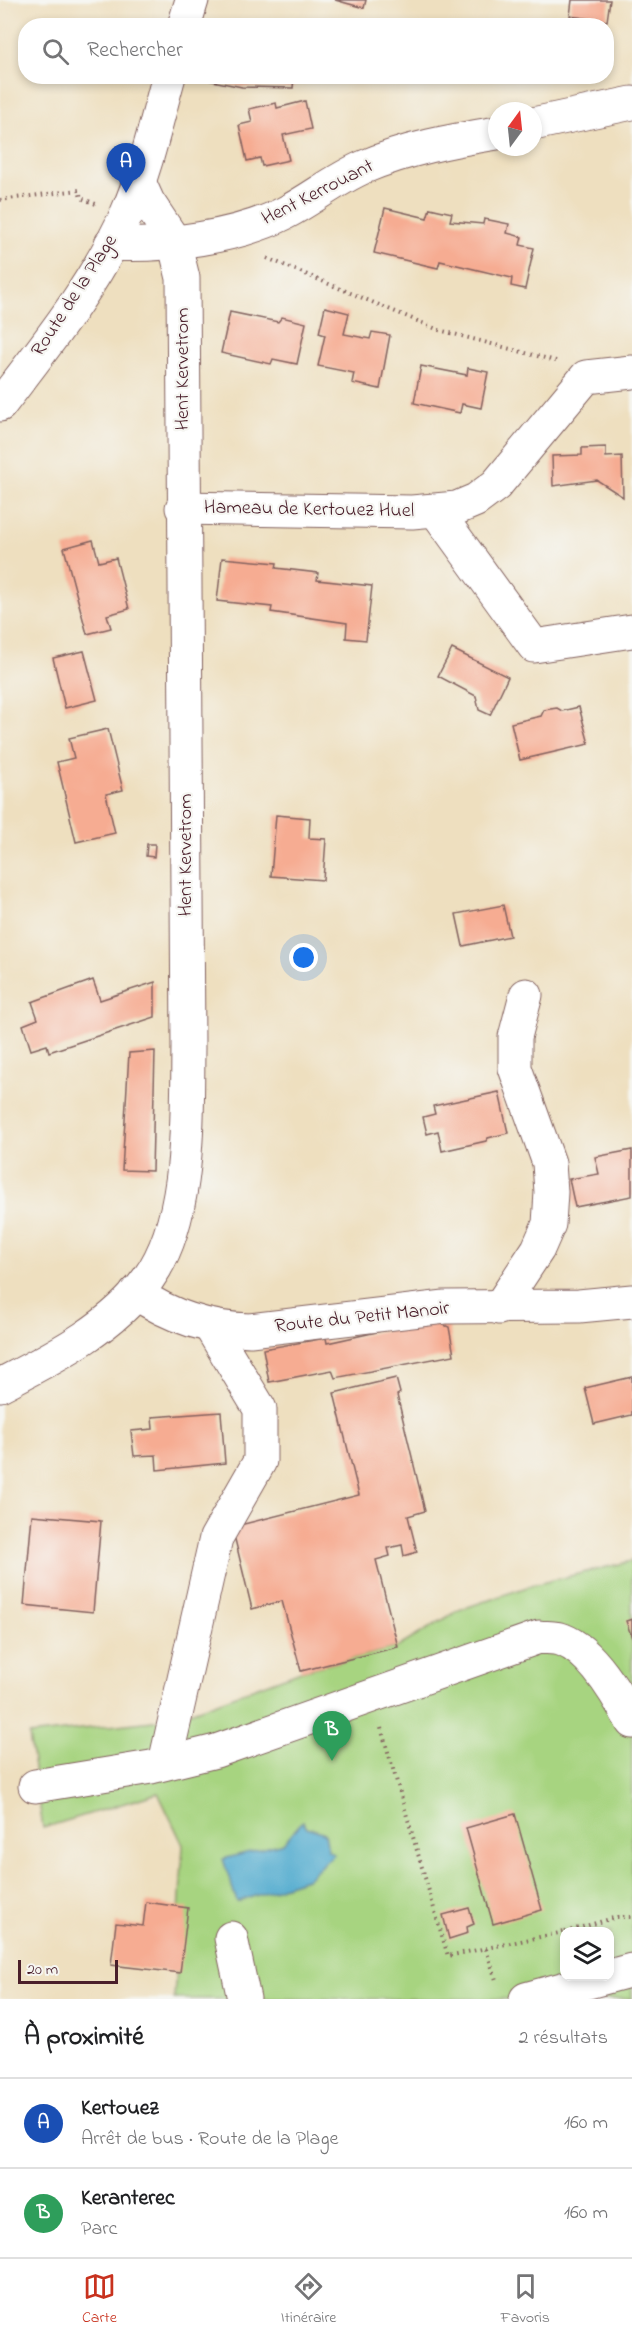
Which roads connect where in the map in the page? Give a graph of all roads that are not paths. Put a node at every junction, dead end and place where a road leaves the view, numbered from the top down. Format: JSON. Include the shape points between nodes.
{"nodes":[{"id":1,"x":192,"y":0,"type":"edge"},
{"id":2,"x":186,"y":18,"type":"edge"},
{"id":3,"x":167,"y":84,"type":"edge"},
{"id":4,"x":632,"y":103,"type":"edge"},
{"id":5,"x":542,"y":122,"type":"edge"},
{"id":6,"x":488,"y":134,"type":"edge"},
{"id":7,"x":136,"y":189,"type":"junction"},
{"id":8,"x":174,"y":241,"type":"junction"},
{"id":9,"x":111,"y":244,"type":"junction"},
{"id":10,"x":632,"y":372,"type":"edge"},
{"id":11,"x":0,"y":405,"type":"edge"},
{"id":12,"x":182,"y":508,"type":"junction"},
{"id":13,"x":436,"y":511,"type":"junction"},
{"id":14,"x":632,"y":630,"type":"edge"},
{"id":15,"x":526,"y":995,"type":"dead end"},
{"id":16,"x":136,"y":1293,"type":"junction"},
{"id":17,"x":632,"y":1301,"type":"edge"},
{"id":18,"x":499,"y":1308,"type":"junction"},
{"id":19,"x":210,"y":1326,"type":"junction"},
{"id":20,"x":0,"y":1384,"type":"edge"},
{"id":21,"x":632,"y":1722,"type":"edge"},
{"id":22,"x":165,"y":1763,"type":"junction"},
{"id":23,"x":35,"y":1786,"type":"dead end"},
{"id":24,"x":231,"y":1938,"type":"dead end"},
{"id":25,"x":626,"y":1981,"type":"edge"},
{"id":26,"x":512,"y":1994,"type":"edge"},
{"id":27,"x":244,"y":1999,"type":"edge"}],
"edges":[{"from":1,"to":2,"type":"street"},
{"from":3,"to":7,"type":"street","name":"Route de la Plage"},
{"from":4,"to":5,"type":"street"},
{"from":6,"to":8,"type":"street","name":"Hent Kerrouant","via":[[366,166],[284,213],[242,229]]},
{"from":7,"to":8,"type":"street"},
{"from":7,"to":9,"type":"street","name":"Route de la Plage"},
{"from":8,"to":9,"type":"street","name":"Hent Kerrouant","via":[[138,246]]},
{"from":8,"to":12,"type":"street","name":"Hent Kervetrom","via":[[183,278]]},
{"from":9,"to":11,"type":"street","name":"Route de la Plage","via":[[85,288]]},
{"from":10,"to":13,"type":"street","name":"Hameau de Kertouez Huel","via":[[586,377],[496,485],[476,500]]},
{"from":12,"to":13,"type":"street","name":"Hameau de Kertouez Huel"},
{"from":12,"to":16,"type":"street","name":"Hent Kervetrom","via":[[187,1112],[177,1210],[158,1262]]},
{"from":13,"to":14,"type":"street","name":"Hameau de Kertouez Huel","via":[[534,646]]},
{"from":15,"to":18,"type":"street","via":[[515,1037],[516,1068],[549,1163],[549,1224],[538,1250]]},
{"from":16,"to":19,"type":"street","name":"Route du Petit Manoir","via":[[170,1313]]},
{"from":16,"to":20,"type":"street","name":"Hent Kervetrom","via":[[80,1340]]},
{"from":17,"to":18,"type":"street","name":"Route du Petit Manoir"},
{"from":18,"to":19,"type":"street","name":"Route du Petit Manoir","via":[[445,1306],[250,1330]]},
{"from":19,"to":22,"type":"street","via":[[260,1409],[260,1461],[216,1538]]},
{"from":21,"to":22,"type":"street","via":[[616,1693],[582,1652],[562,1640],[539,1637],[216,1750]]},
{"from":22,"to":23,"type":"street"},
{"from":24,"to":27,"type":"street"},
{"from":25,"to":26,"type":"street"}]}
